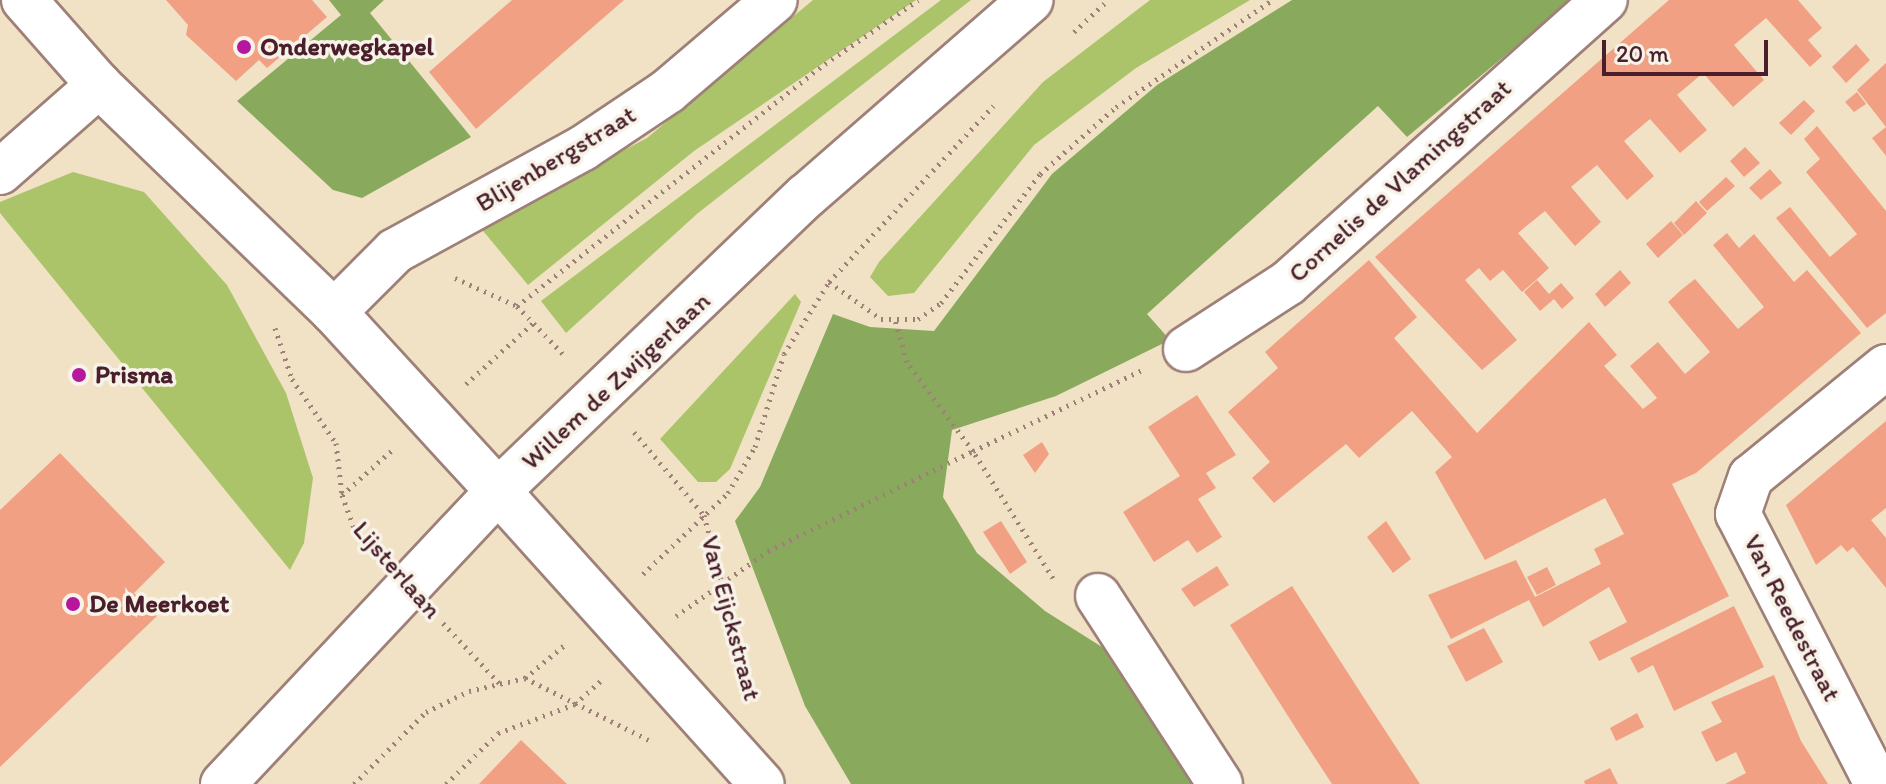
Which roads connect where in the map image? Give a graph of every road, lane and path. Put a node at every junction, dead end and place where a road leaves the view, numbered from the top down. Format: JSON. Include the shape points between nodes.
{"nodes":[{"id":1,"x":24,"y":0,"type":"edge"},
{"id":2,"x":775,"y":0,"type":"edge"},
{"id":3,"x":918,"y":0,"type":"edge"},
{"id":4,"x":1031,"y":0,"type":"edge"},
{"id":5,"x":1108,"y":0,"type":"edge"},
{"id":6,"x":1272,"y":0,"type":"edge"},
{"id":7,"x":1605,"y":0,"type":"edge"},
{"id":8,"x":1060,"y":44,"type":"dead end"},
{"id":9,"x":99,"y":85,"type":"junction"},
{"id":10,"x":1002,"y":98,"type":"dead end"},
{"id":11,"x":0,"y":172,"type":"edge"},
{"id":12,"x":395,"y":251,"type":"junction"},
{"id":13,"x":829,"y":282,"type":"junction"},
{"id":14,"x":517,"y":306,"type":"junction"},
{"id":15,"x":334,"y":312,"type":"junction"},
{"id":16,"x":272,"y":320,"type":"dead end"},
{"id":17,"x":895,"y":320,"type":"junction"},
{"id":18,"x":1186,"y":349,"type":"joint"},
{"id":19,"x":1886,"y":367,"type":"edge"},
{"id":20,"x":604,"y":397,"type":"junction"},
{"id":21,"x":973,"y":451,"type":"junction"},
{"id":22,"x":498,"y":491,"type":"junction"},
{"id":23,"x":704,"y":515,"type":"junction"},
{"id":24,"x":721,"y":580,"type":"junction"},
{"id":25,"x":412,"y":590,"type":"junction"},
{"id":26,"x":1098,"y":596,"type":"joint"},
{"id":27,"x":607,"y":609,"type":"junction"},
{"id":28,"x":640,"y":646,"type":"junction"},
{"id":29,"x":525,"y":678,"type":"junction"},
{"id":30,"x":500,"y":684,"type":"junction"},
{"id":31,"x":751,"y":696,"type":"dead end"},
{"id":32,"x":575,"y":704,"type":"junction"},
{"id":33,"x":658,"y":744,"type":"dead end"},
{"id":34,"x":357,"y":783,"type":"edge"},
{"id":35,"x":223,"y":784,"type":"edge"},
{"id":36,"x":446,"y":784,"type":"edge"},
{"id":37,"x":762,"y":784,"type":"edge"},
{"id":38,"x":1220,"y":784,"type":"edge"},
{"id":39,"x":1877,"y":784,"type":"edge"}],
"edges":[{"from":1,"to":9,"type":"street"},
{"from":2,"to":12,"type":"street","name":"Blijenbergstraat","via":[[668,91],[583,148]]},
{"from":3,"to":14,"type":"path","via":[[825,64]]},
{"from":4,"to":20,"type":"street","name":"Willem de Zwijgerlaan","via":[[806,196]]},
{"from":5,"to":8,"type":"path"},
{"from":6,"to":17,"type":"path","via":[[1116,107],[1040,174],[941,303],[918,319]]},
{"from":7,"to":18,"type":"street","name":"Cornelis de Vlamingstraat","via":[[1288,283]]},
{"from":9,"to":11,"type":"street"},
{"from":9,"to":15,"type":"street"},
{"from":10,"to":13,"type":"path"},
{"from":12,"to":14,"type":"path"},
{"from":12,"to":15,"type":"street","name":"Blijenbergstraat"},
{"from":13,"to":17,"type":"path","via":[[881,319]]},
{"from":13,"to":23,"type":"path","via":[[784,354],[755,447],[728,493]]},
{"from":14,"to":20,"type":"path","name":"Van Eijckstraat"},
{"from":15,"to":22,"type":"street"},
{"from":16,"to":25,"type":"path","name":"Lijsterlaan","via":[[292,379],[336,443],[355,530]]},
{"from":17,"to":21,"type":"path","via":[[907,362]]},
{"from":18,"to":21,"type":"path"},
{"from":19,"to":39,"type":"street","name":"Van Reedestraat","via":[[1751,477],[1738,514]]},
{"from":20,"to":22,"type":"street","name":"Willem de Zwijgerlaan"},
{"from":20,"to":23,"type":"path","name":"Van Eijckstraat"},
{"from":21,"to":24,"type":"path"},
{"from":21,"to":26,"type":"path","via":[[1065,596],[1085,588]]},
{"from":22,"to":25,"type":"street","name":"Willem de Zwijgerlaan"},
{"from":22,"to":27,"type":"street","name":"Van Eijckstraat"},
{"from":23,"to":24,"type":"path","name":"Van Eijckstraat"},
{"from":23,"to":27,"type":"path"},
{"from":24,"to":28,"type":"path"},
{"from":24,"to":31,"type":"path","name":"Van Eijckstraat"},
{"from":25,"to":30,"type":"path","name":"Lijsterlaan"},
{"from":25,"to":35,"type":"street","name":"Willem de Zwijgerlaan"},
{"from":26,"to":38,"type":"street"},
{"from":27,"to":28,"type":"street","name":"Van Eijckstraat"},
{"from":27,"to":29,"type":"path"},
{"from":28,"to":32,"type":"path"},
{"from":28,"to":37,"type":"street","name":"Van Eijckstraat"},
{"from":29,"to":30,"type":"path"},
{"from":29,"to":32,"type":"path"},
{"from":30,"to":34,"type":"path","via":[[426,712]]},
{"from":32,"to":33,"type":"path"},
{"from":32,"to":36,"type":"path","via":[[498,733]]}]}
